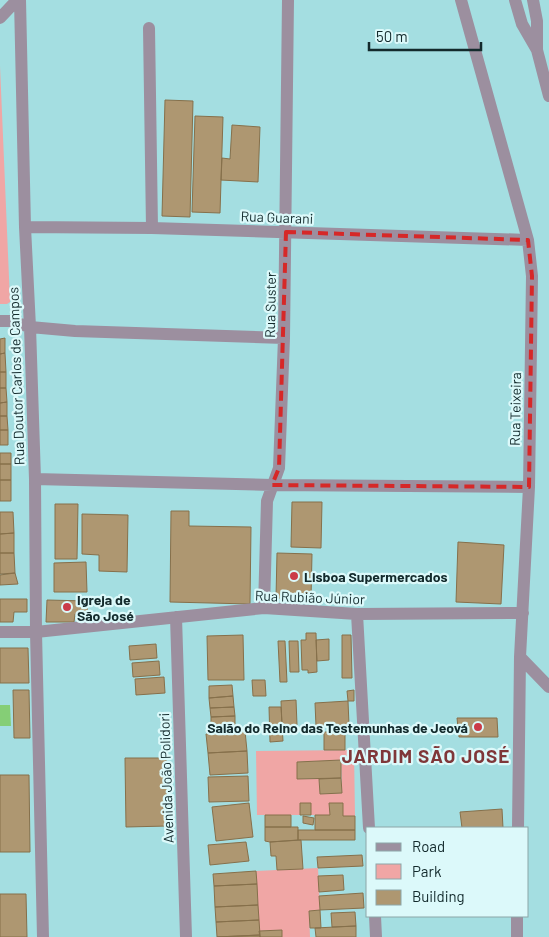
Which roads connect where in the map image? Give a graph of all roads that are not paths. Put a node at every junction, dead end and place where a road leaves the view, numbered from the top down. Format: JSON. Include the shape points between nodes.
{"nodes":[{"id":1,"x":18,"y":0,"type":"edge"},
{"id":2,"x":288,"y":0,"type":"edge"},
{"id":3,"x":461,"y":0,"type":"edge"},
{"id":4,"x":515,"y":0,"type":"edge"},
{"id":5,"x":533,"y":0,"type":"edge"},
{"id":6,"x":0,"y":18,"type":"edge"},
{"id":7,"x":149,"y":28,"type":"dead end"},
{"id":8,"x":537,"y":50,"type":"junction"},
{"id":9,"x":549,"y":96,"type":"edge"},
{"id":10,"x":25,"y":227,"type":"junction"},
{"id":11,"x":152,"y":228,"type":"junction"},
{"id":12,"x":286,"y":232,"type":"junction"},
{"id":13,"x":528,"y":240,"type":"junction"},
{"id":14,"x":0,"y":321,"type":"edge"},
{"id":15,"x":30,"y":327,"type":"junction"},
{"id":16,"x":284,"y":338,"type":"junction"},
{"id":17,"x":35,"y":479,"type":"junction"},
{"id":18,"x":272,"y":485,"type":"junction"},
{"id":19,"x":529,"y":487,"type":"junction"},
{"id":20,"x":264,"y":608,"type":"junction"},
{"id":21,"x":523,"y":613,"type":"junction"},
{"id":22,"x":357,"y":614,"type":"junction"},
{"id":23,"x":176,"y":618,"type":"junction"},
{"id":24,"x":0,"y":632,"type":"edge"},
{"id":25,"x":36,"y":632,"type":"junction"},
{"id":26,"x":520,"y":657,"type":"junction"},
{"id":27,"x":549,"y":687,"type":"edge"},
{"id":28,"x":370,"y":827,"type":"edge"},
{"id":29,"x":518,"y":827,"type":"edge"},
{"id":30,"x":374,"y":917,"type":"edge"},
{"id":31,"x":517,"y":917,"type":"edge"},
{"id":32,"x":43,"y":937,"type":"edge"},
{"id":33,"x":186,"y":937,"type":"edge"},
{"id":34,"x":376,"y":937,"type":"edge"},
{"id":35,"x":517,"y":937,"type":"edge"}],
"edges":[{"from":1,"to":6,"type":"street"},
{"from":1,"to":10,"type":"street","name":"Rua Doutor Carlos de Campos"},
{"from":2,"to":12,"type":"street","name":"Rua Suster"},
{"from":3,"to":13,"type":"street","name":"Rua Teixeira"},
{"from":4,"to":8,"type":"street","via":[[522,24]]},
{"from":5,"to":8,"type":"street"},
{"from":7,"to":11,"type":"street"},
{"from":8,"to":9,"type":"street"},
{"from":10,"to":11,"type":"street","name":"Rua Guarani"},
{"from":10,"to":15,"type":"street","name":"Rua Doutor Carlos de Campos"},
{"from":11,"to":12,"type":"street","name":"Rua Guarani"},
{"from":12,"to":13,"type":"street","name":"Rua Guarani"},
{"from":12,"to":16,"type":"street","name":"Rua Suster"},
{"from":13,"to":19,"type":"street","name":"Rua Teixeira","via":[[532,276]]},
{"from":14,"to":15,"type":"street"},
{"from":15,"to":16,"type":"street"},
{"from":15,"to":17,"type":"street","name":"Rua Doutor Carlos de Campos"},
{"from":16,"to":18,"type":"street","name":"Rua Suster","via":[[279,468]]},
{"from":17,"to":18,"type":"street"},
{"from":17,"to":25,"type":"street","name":"Rua Doutor Carlos de Campos"},
{"from":18,"to":19,"type":"street"},
{"from":18,"to":20,"type":"street","name":"Rua Suster","via":[[267,501]]},
{"from":19,"to":21,"type":"street","name":"Rua Teixeira"},
{"from":20,"to":22,"type":"street","name":"Rua Rubião Júnior"},
{"from":20,"to":23,"type":"street","name":"Rua Rubião Júnior"},
{"from":21,"to":22,"type":"street","name":"Rua Rubião Júnior"},
{"from":21,"to":26,"type":"street","name":"Rua Teixeira"},
{"from":22,"to":28,"type":"street"},
{"from":23,"to":25,"type":"street","name":"Rua Rubião Júnior"},
{"from":23,"to":33,"type":"street","name":"Avenida João Polidori"},
{"from":24,"to":25,"type":"street","name":"Rua Rubião Júnior"},
{"from":25,"to":32,"type":"street","name":"Rua Doutor Carlos de Campos"},
{"from":26,"to":27,"type":"street"},
{"from":26,"to":29,"type":"street","name":"Rua Teixeira"},
{"from":30,"to":34,"type":"street"},
{"from":31,"to":35,"type":"street"}]}
